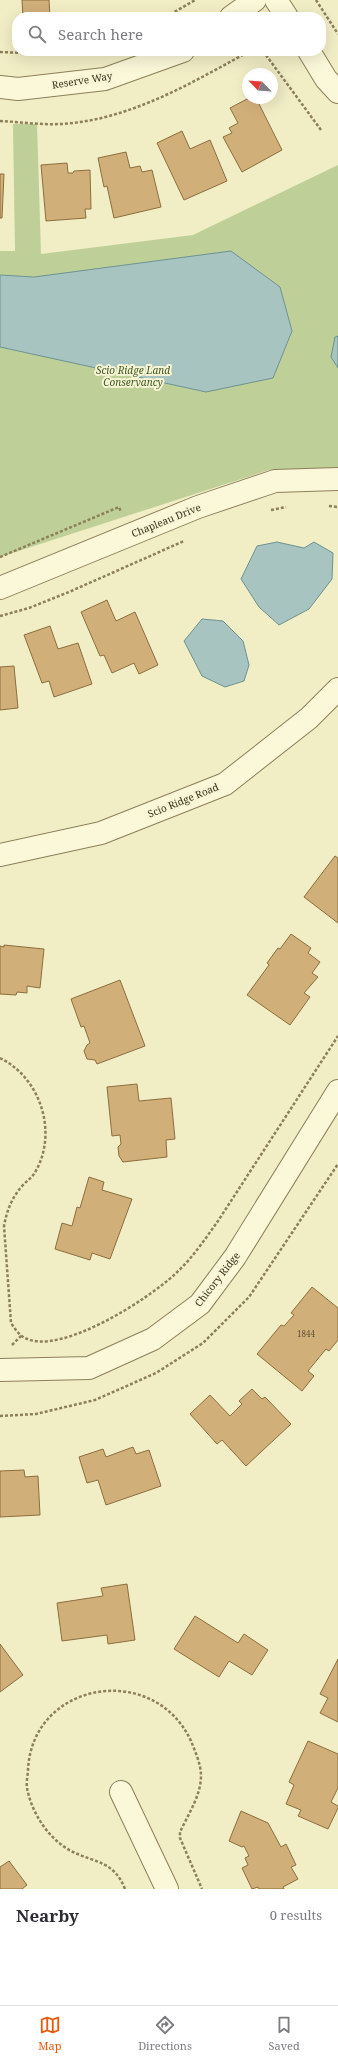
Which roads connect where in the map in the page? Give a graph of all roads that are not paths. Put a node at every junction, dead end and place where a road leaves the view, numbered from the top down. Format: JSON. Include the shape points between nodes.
{"nodes":[{"id":1,"x":255,"y":0,"type":"edge"},
{"id":2,"x":276,"y":0,"type":"edge"},
{"id":3,"x":238,"y":12,"type":"edge"},
{"id":4,"x":284,"y":12,"type":"edge"},
{"id":5,"x":169,"y":56,"type":"edge"},
{"id":6,"x":312,"y":56,"type":"edge"},
{"id":7,"x":0,"y":87,"type":"edge"},
{"id":8,"x":338,"y":92,"type":"edge"},
{"id":9,"x":338,"y":479,"type":"edge"},
{"id":10,"x":0,"y":588,"type":"edge"},
{"id":11,"x":338,"y":689,"type":"edge"},
{"id":12,"x":0,"y":855,"type":"edge"},
{"id":13,"x":338,"y":1092,"type":"edge"},
{"id":14,"x":0,"y":1370,"type":"edge"},
{"id":15,"x":121,"y":1792,"type":"dead end"},
{"id":16,"x":166,"y":1889,"type":"edge"}],
"edges":[{"from":1,"to":3,"type":"street"},
{"from":2,"to":4,"type":"street"},
{"from":5,"to":7,"type":"street","name":"Reserve Way","via":[[104,79],[18,88]]},
{"from":6,"to":8,"type":"street","via":[[326,79]]},
{"from":9,"to":10,"type":"street","name":"Chapleau Drive","via":[[275,481],[198,506]]},
{"from":11,"to":12,"type":"street","name":"Scio Ridge Road","via":[[309,718],[225,784],[101,833]]},
{"from":13,"to":14,"type":"street","name":"Chicory Ridge","via":[[235,1257],[200,1304],[153,1339],[89,1368]]},
{"from":15,"to":16,"type":"street"}]}
